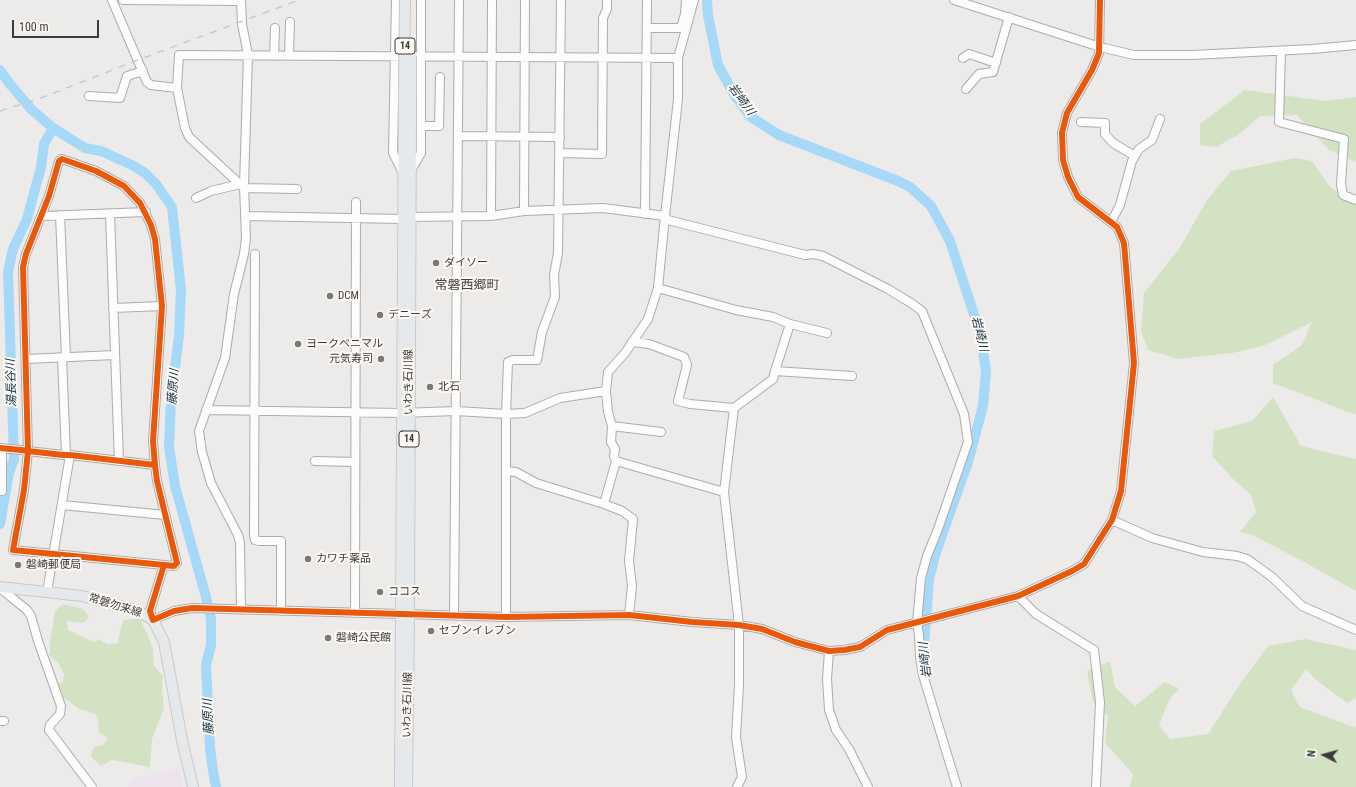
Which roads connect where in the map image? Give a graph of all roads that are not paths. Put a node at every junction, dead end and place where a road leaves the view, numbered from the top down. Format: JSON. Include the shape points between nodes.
{"nodes":[{"id":1,"x":112,"y":0,"type":"edge"},
{"id":2,"x":123,"y":0,"type":"edge"},
{"id":3,"x":396,"y":0,"type":"edge"},
{"id":4,"x":405,"y":0,"type":"edge"},
{"id":5,"x":412,"y":0,"type":"edge"},
{"id":6,"x":421,"y":0,"type":"edge"},
{"id":7,"x":459,"y":0,"type":"edge"},
{"id":8,"x":492,"y":0,"type":"edge"},
{"id":9,"x":525,"y":0,"type":"edge"},
{"id":10,"x":561,"y":0,"type":"edge"},
{"id":11,"x":607,"y":0,"type":"edge"},
{"id":12,"x":647,"y":0,"type":"edge"},
{"id":13,"x":686,"y":0,"type":"edge"},
{"id":14,"x":694,"y":0,"type":"edge"},
{"id":15,"x":954,"y":0,"type":"edge"},
{"id":16,"x":1100,"y":0,"type":"edge"},
{"id":17,"x":241,"y":1,"type":"edge"},
{"id":18,"x":1009,"y":16,"type":"junction"},
{"id":19,"x":290,"y":22,"type":"dead end"},
{"id":20,"x":274,"y":28,"type":"dead end"},
{"id":21,"x":648,"y":28,"type":"junction"},
{"id":22,"x":1356,"y":45,"type":"edge"},
{"id":23,"x":1100,"y":47,"type":"junction"},
{"id":24,"x":1281,"y":51,"type":"junction"},
{"id":25,"x":248,"y":55,"type":"junction"},
{"id":26,"x":274,"y":55,"type":"junction"},
{"id":27,"x":289,"y":55,"type":"junction"},
{"id":28,"x":396,"y":56,"type":"junction"},
{"id":29,"x":421,"y":56,"type":"junction"},
{"id":30,"x":458,"y":56,"type":"junction"},
{"id":31,"x":492,"y":57,"type":"junction"},
{"id":32,"x":525,"y":57,"type":"junction"},
{"id":33,"x":561,"y":57,"type":"junction"},
{"id":34,"x":602,"y":57,"type":"junction"},
{"id":35,"x":648,"y":58,"type":"junction"},
{"id":36,"x":678,"y":58,"type":"junction"},
{"id":37,"x":963,"y":58,"type":"dead end"},
{"id":38,"x":996,"y":63,"type":"junction"},
{"id":39,"x":143,"y":71,"type":"junction"},
{"id":40,"x":440,"y":77,"type":"dead end"},
{"id":41,"x":176,"y":88,"type":"junction"},
{"id":42,"x":966,"y":89,"type":"dead end"},
{"id":43,"x":408,"y":92,"type":"junction"},
{"id":44,"x":89,"y":96,"type":"dead end"},
{"id":45,"x":1160,"y":119,"type":"dead end"},
{"id":46,"x":1081,"y":122,"type":"dead end"},
{"id":47,"x":421,"y":126,"type":"junction"},
{"id":48,"x":458,"y":136,"type":"junction"},
{"id":49,"x":491,"y":136,"type":"junction"},
{"id":50,"x":524,"y":136,"type":"junction"},
{"id":51,"x":560,"y":137,"type":"junction"},
{"id":52,"x":560,"y":153,"type":"junction"},
{"id":53,"x":1135,"y":156,"type":"junction"},
{"id":54,"x":407,"y":172,"type":"junction"},
{"id":55,"x":242,"y":186,"type":"junction"},
{"id":56,"x":298,"y":190,"type":"dead end"},
{"id":57,"x":196,"y":198,"type":"dead end"},
{"id":58,"x":1356,"y":200,"type":"edge"},
{"id":59,"x":356,"y":202,"type":"dead end"},
{"id":60,"x":558,"y":209,"type":"junction"},
{"id":61,"x":524,"y":211,"type":"junction"},
{"id":62,"x":146,"y":212,"type":"junction"},
{"id":63,"x":110,"y":214,"type":"junction"},
{"id":64,"x":645,"y":214,"type":"junction"},
{"id":65,"x":42,"y":216,"type":"junction"},
{"id":66,"x":60,"y":216,"type":"junction"},
{"id":67,"x":245,"y":216,"type":"junction"},
{"id":68,"x":491,"y":216,"type":"junction"},
{"id":69,"x":665,"y":216,"type":"junction"},
{"id":70,"x":457,"y":217,"type":"junction"},
{"id":71,"x":356,"y":218,"type":"junction"},
{"id":72,"x":406,"y":218,"type":"junction"},
{"id":73,"x":1111,"y":222,"type":"junction"},
{"id":74,"x":255,"y":254,"type":"dead end"},
{"id":75,"x":658,"y":288,"type":"junction"},
{"id":76,"x":162,"y":306,"type":"junction"},
{"id":77,"x":113,"y":308,"type":"junction"},
{"id":78,"x":790,"y":324,"type":"junction"},
{"id":79,"x":826,"y":333,"type":"dead end"},
{"id":80,"x":632,"y":342,"type":"junction"},
{"id":81,"x":115,"y":355,"type":"junction"},
{"id":82,"x":64,"y":357,"type":"junction"},
{"id":83,"x":26,"y":359,"type":"junction"},
{"id":84,"x":775,"y":371,"type":"junction"},
{"id":85,"x":852,"y":376,"type":"dead end"},
{"id":86,"x":606,"y":391,"type":"junction"},
{"id":87,"x":734,"y":408,"type":"junction"},
{"id":88,"x":206,"y":410,"type":"junction"},
{"id":89,"x":254,"y":411,"type":"junction"},
{"id":90,"x":456,"y":411,"type":"junction"},
{"id":91,"x":356,"y":412,"type":"junction"},
{"id":92,"x":405,"y":413,"type":"junction"},
{"id":93,"x":509,"y":413,"type":"junction"},
{"id":94,"x":612,"y":426,"type":"junction"},
{"id":95,"x":661,"y":432,"type":"dead end"},
{"id":96,"x":2,"y":449,"type":"edge"},
{"id":97,"x":25,"y":451,"type":"junction"},
{"id":98,"x":68,"y":455,"type":"junction"},
{"id":99,"x":118,"y":461,"type":"junction"},
{"id":100,"x":616,"y":461,"type":"junction"},
{"id":101,"x":315,"y":462,"type":"dead end"},
{"id":102,"x":356,"y":462,"type":"junction"},
{"id":103,"x":155,"y":465,"type":"junction"},
{"id":104,"x":506,"y":471,"type":"junction"},
{"id":105,"x":2,"y":491,"type":"dead end"},
{"id":106,"x":724,"y":492,"type":"junction"},
{"id":107,"x":604,"y":504,"type":"junction"},
{"id":108,"x":62,"y":505,"type":"junction"},
{"id":109,"x":165,"y":515,"type":"junction"},
{"id":110,"x":1112,"y":520,"type":"junction"},
{"id":111,"x":54,"y":554,"type":"junction"},
{"id":112,"x":164,"y":565,"type":"junction"},
{"id":113,"x":0,"y":588,"type":"edge"},
{"id":114,"x":47,"y":592,"type":"junction"},
{"id":115,"x":1018,"y":596,"type":"junction"},
{"id":116,"x":241,"y":610,"type":"junction"},
{"id":117,"x":281,"y":611,"type":"junction"},
{"id":118,"x":355,"y":614,"type":"junction"},
{"id":119,"x":405,"y":614,"type":"junction"},
{"id":120,"x":454,"y":615,"type":"junction"},
{"id":121,"x":628,"y":615,"type":"junction"},
{"id":122,"x":506,"y":617,"type":"junction"},
{"id":123,"x":153,"y":620,"type":"junction"},
{"id":124,"x":919,"y":623,"type":"junction"},
{"id":125,"x":739,"y":624,"type":"junction"},
{"id":126,"x":1356,"y":630,"type":"edge"},
{"id":127,"x":828,"y":651,"type":"junction"},
{"id":128,"x":92,"y":787,"type":"edge"},
{"id":129,"x":193,"y":787,"type":"edge"},
{"id":130,"x":400,"y":787,"type":"edge"},
{"id":131,"x":407,"y":787,"type":"edge"},
{"id":132,"x":737,"y":787,"type":"edge"},
{"id":133,"x":868,"y":787,"type":"edge"},
{"id":134,"x":957,"y":787,"type":"edge"},
{"id":135,"x":1096,"y":787,"type":"edge"}],
"edges":[{"from":1,"to":39,"type":"street"},
{"from":2,"to":17,"type":"street"},
{"from":3,"to":28,"type":"street"},
{"from":4,"to":43,"type":"main road","name":"いわき石川線","number":"14","bridge":true},
{"from":5,"to":43,"type":"main road","name":"いわき石川線","number":"14","bridge":true},
{"from":6,"to":29,"type":"street"},
{"from":7,"to":30,"type":"street"},
{"from":8,"to":31,"type":"street"},
{"from":9,"to":32,"type":"street"},
{"from":10,"to":33,"type":"street"},
{"from":11,"to":34,"type":"street","via":[[603,18]]},
{"from":12,"to":21,"type":"street"},
{"from":13,"to":21,"type":"street","via":[[681,28]]},
{"from":14,"to":36,"type":"street"},
{"from":15,"to":18,"type":"street"},
{"from":16,"to":23,"type":"street"},
{"from":17,"to":25,"type":"street"},
{"from":18,"to":23,"type":"street"},
{"from":18,"to":38,"type":"street"},
{"from":19,"to":27,"type":"street"},
{"from":20,"to":26,"type":"street"},
{"from":21,"to":35,"type":"street"},
{"from":22,"to":24,"type":"street"},
{"from":23,"to":24,"type":"street","via":[[1147,56]]},
{"from":23,"to":73,"type":"street","via":[[1092,70],[1067,113],[1062,133],[1063,160],[1078,197]]},
{"from":24,"to":58,"type":"street","via":[[1279,122],[1344,139],[1343,195]]},
{"from":25,"to":26,"type":"street"},
{"from":25,"to":41,"type":"street","via":[[179,55]]},
{"from":25,"to":55,"type":"street"},
{"from":26,"to":27,"type":"street"},
{"from":27,"to":28,"type":"street"},
{"from":28,"to":29,"type":"street"},
{"from":28,"to":54,"type":"street","via":[[393,153]]},
{"from":29,"to":30,"type":"street"},
{"from":29,"to":47,"type":"street"},
{"from":30,"to":31,"type":"street"},
{"from":30,"to":48,"type":"street"},
{"from":31,"to":32,"type":"street"},
{"from":31,"to":49,"type":"street"},
{"from":32,"to":33,"type":"street"},
{"from":32,"to":50,"type":"street"},
{"from":33,"to":34,"type":"street"},
{"from":33,"to":51,"type":"street"},
{"from":34,"to":35,"type":"street"},
{"from":34,"to":52,"type":"street","via":[[602,154]]},
{"from":35,"to":36,"type":"street"},
{"from":35,"to":64,"type":"street"},
{"from":36,"to":69,"type":"street","via":[[678,99]]},
{"from":37,"to":38,"type":"street","via":[[969,54]]},
{"from":38,"to":42,"type":"street","via":[[994,72],[979,74]]},
{"from":39,"to":41,"type":"street","via":[[151,85]]},
{"from":39,"to":44,"type":"street","via":[[127,76],[120,98]]},
{"from":40,"to":47,"type":"street","via":[[439,126]]},
{"from":41,"to":55,"type":"street","via":[[187,133]]},
{"from":43,"to":54,"type":"main road","name":"いわき石川線","number":"14"},
{"from":45,"to":53,"type":"street","via":[[1152,140],[1139,149]]},
{"from":46,"to":53,"type":"street","via":[[1105,123],[1105,134],[1113,143]]},
{"from":47,"to":54,"type":"street","via":[[420,153]]},
{"from":48,"to":49,"type":"street"},
{"from":48,"to":70,"type":"street"},
{"from":49,"to":50,"type":"street"},
{"from":49,"to":68,"type":"street"},
{"from":50,"to":51,"type":"street"},
{"from":50,"to":61,"type":"street"},
{"from":51,"to":52,"type":"street"},
{"from":52,"to":60,"type":"street"},
{"from":53,"to":73,"type":"street","via":[[1120,205]]},
{"from":54,"to":72,"type":"main road","name":"いわき石川線","number":"14"},
{"from":55,"to":56,"type":"street"},
{"from":55,"to":57,"type":"street","via":[[211,191]]},
{"from":55,"to":67,"type":"street"},
{"from":59,"to":71,"type":"street"},
{"from":60,"to":61,"type":"street"},
{"from":60,"to":64,"type":"street","via":[[603,208]]},
{"from":60,"to":93,"type":"street","via":[[555,297],[542,332],[537,360],[510,361]]},
{"from":61,"to":68,"type":"street"},
{"from":62,"to":63,"type":"street"},
{"from":62,"to":65,"type":"street","via":[[124,186],[96,171],[62,159]]},
{"from":62,"to":76,"type":"street","via":[[155,240]]},
{"from":63,"to":66,"type":"street"},
{"from":63,"to":77,"type":"street"},
{"from":64,"to":69,"type":"street"},
{"from":65,"to":66,"type":"street"},
{"from":65,"to":83,"type":"street","via":[[23,267]]},
{"from":66,"to":82,"type":"street"},
{"from":67,"to":71,"type":"street"},
{"from":67,"to":88,"type":"street","via":[[244,254],[234,294],[226,358]]},
{"from":68,"to":70,"type":"street"},
{"from":69,"to":75,"type":"street"},
{"from":69,"to":124,"type":"street","via":[[668,220],[805,255],[823,256],[888,289],[922,312],[964,414],[968,442],[920,578]]},
{"from":70,"to":72,"type":"street"},
{"from":70,"to":90,"type":"street"},
{"from":71,"to":72,"type":"street"},
{"from":71,"to":91,"type":"street"},
{"from":72,"to":92,"type":"main road","name":"いわき石川線","number":"14"},
{"from":73,"to":110,"type":"street","via":[[1117,227],[1124,243],[1134,363],[1121,491]]},
{"from":74,"to":89,"type":"street"},
{"from":75,"to":78,"type":"street","via":[[736,310],[773,317]]},
{"from":75,"to":80,"type":"street","via":[[648,318]]},
{"from":76,"to":77,"type":"street"},
{"from":76,"to":103,"type":"street","via":[[153,441]]},
{"from":77,"to":81,"type":"street"},
{"from":78,"to":79,"type":"street"},
{"from":78,"to":84,"type":"street"},
{"from":80,"to":86,"type":"street","via":[[608,372]]},
{"from":80,"to":87,"type":"street","via":[[649,344],[684,357],[687,365],[678,400],[690,404]]},
{"from":81,"to":82,"type":"street"},
{"from":81,"to":99,"type":"street"},
{"from":82,"to":83,"type":"street"},
{"from":82,"to":98,"type":"street"},
{"from":83,"to":97,"type":"street"},
{"from":84,"to":85,"type":"street"},
{"from":84,"to":87,"type":"street","via":[[773,379]]},
{"from":86,"to":93,"type":"street","via":[[560,398],[525,413]]},
{"from":86,"to":94,"type":"street"},
{"from":87,"to":106,"type":"street"},
{"from":88,"to":89,"type":"street"},
{"from":88,"to":116,"type":"street","via":[[199,431],[200,440],[210,482],[240,543]]},
{"from":89,"to":91,"type":"street"},
{"from":89,"to":117,"type":"street","via":[[254,535],[255,540],[259,541],[281,541]]},
{"from":90,"to":92,"type":"street"},
{"from":90,"to":93,"type":"street"},
{"from":90,"to":120,"type":"street"},
{"from":91,"to":92,"type":"street"},
{"from":91,"to":102,"type":"street"},
{"from":92,"to":119,"type":"main road","name":"いわき石川線","number":"14"},
{"from":93,"to":104,"type":"street"},
{"from":94,"to":95,"type":"street"},
{"from":94,"to":100,"type":"street","via":[[611,442],[615,449]]},
{"from":96,"to":97,"type":"street"},
{"from":96,"to":105,"type":"street"},
{"from":97,"to":98,"type":"street"},
{"from":97,"to":111,"type":"street","via":[[24,490],[12,550]]},
{"from":98,"to":99,"type":"street"},
{"from":98,"to":108,"type":"street"},
{"from":99,"to":103,"type":"street"},
{"from":100,"to":106,"type":"street"},
{"from":100,"to":107,"type":"street"},
{"from":101,"to":102,"type":"street"},
{"from":102,"to":118,"type":"street"},
{"from":103,"to":109,"type":"street"},
{"from":104,"to":107,"type":"street","via":[[516,472],[541,485]]},
{"from":104,"to":122,"type":"street"},
{"from":106,"to":125,"type":"street"},
{"from":107,"to":121,"type":"street","via":[[622,511],[633,519],[629,561],[632,586]]},
{"from":108,"to":109,"type":"street"},
{"from":108,"to":111,"type":"street"},
{"from":109,"to":112,"type":"street","via":[[177,563],[174,566]]},
{"from":110,"to":115,"type":"street","via":[[1084,564]]},
{"from":110,"to":126,"type":"street","via":[[1152,538],[1203,552],[1247,559],[1272,577],[1302,606]]},
{"from":111,"to":112,"type":"street"},
{"from":111,"to":114,"type":"street"},
{"from":112,"to":123,"type":"street","via":[[150,611]]},
{"from":113,"to":114,"type":"main road","name":"常磐勿来線"},
{"from":113,"to":128,"type":"street","via":[[31,616],[61,706],[60,714],[50,725],[49,730]]},
{"from":114,"to":123,"type":"main road","name":"常磐勿来線","via":[[82,596],[138,611]]},
{"from":115,"to":124,"type":"street"},
{"from":115,"to":135,"type":"street","via":[[1036,614],[1094,650],[1100,702]]},
{"from":116,"to":117,"type":"street"},
{"from":116,"to":123,"type":"street","via":[[192,608],[174,611]]},
{"from":117,"to":118,"type":"street"},
{"from":118,"to":119,"type":"street"},
{"from":119,"to":120,"type":"street"},
{"from":119,"to":130,"type":"main road","name":"いわき石川線","number":"14"},
{"from":119,"to":131,"type":"main road","name":"いわき石川線","number":"14"},
{"from":120,"to":122,"type":"street"},
{"from":121,"to":122,"type":"street"},
{"from":121,"to":125,"type":"street"},
{"from":123,"to":129,"type":"main road","name":"常磐勿来線","via":[[164,642]]},
{"from":124,"to":127,"type":"street","via":[[887,630],[860,647]]},
{"from":124,"to":134,"type":"street","via":[[923,675]]},
{"from":125,"to":127,"type":"street"},
{"from":125,"to":132,"type":"street","via":[[736,737],[742,777]]},
{"from":127,"to":133,"type":"street","via":[[829,710],[836,730],[849,749]]}]}
